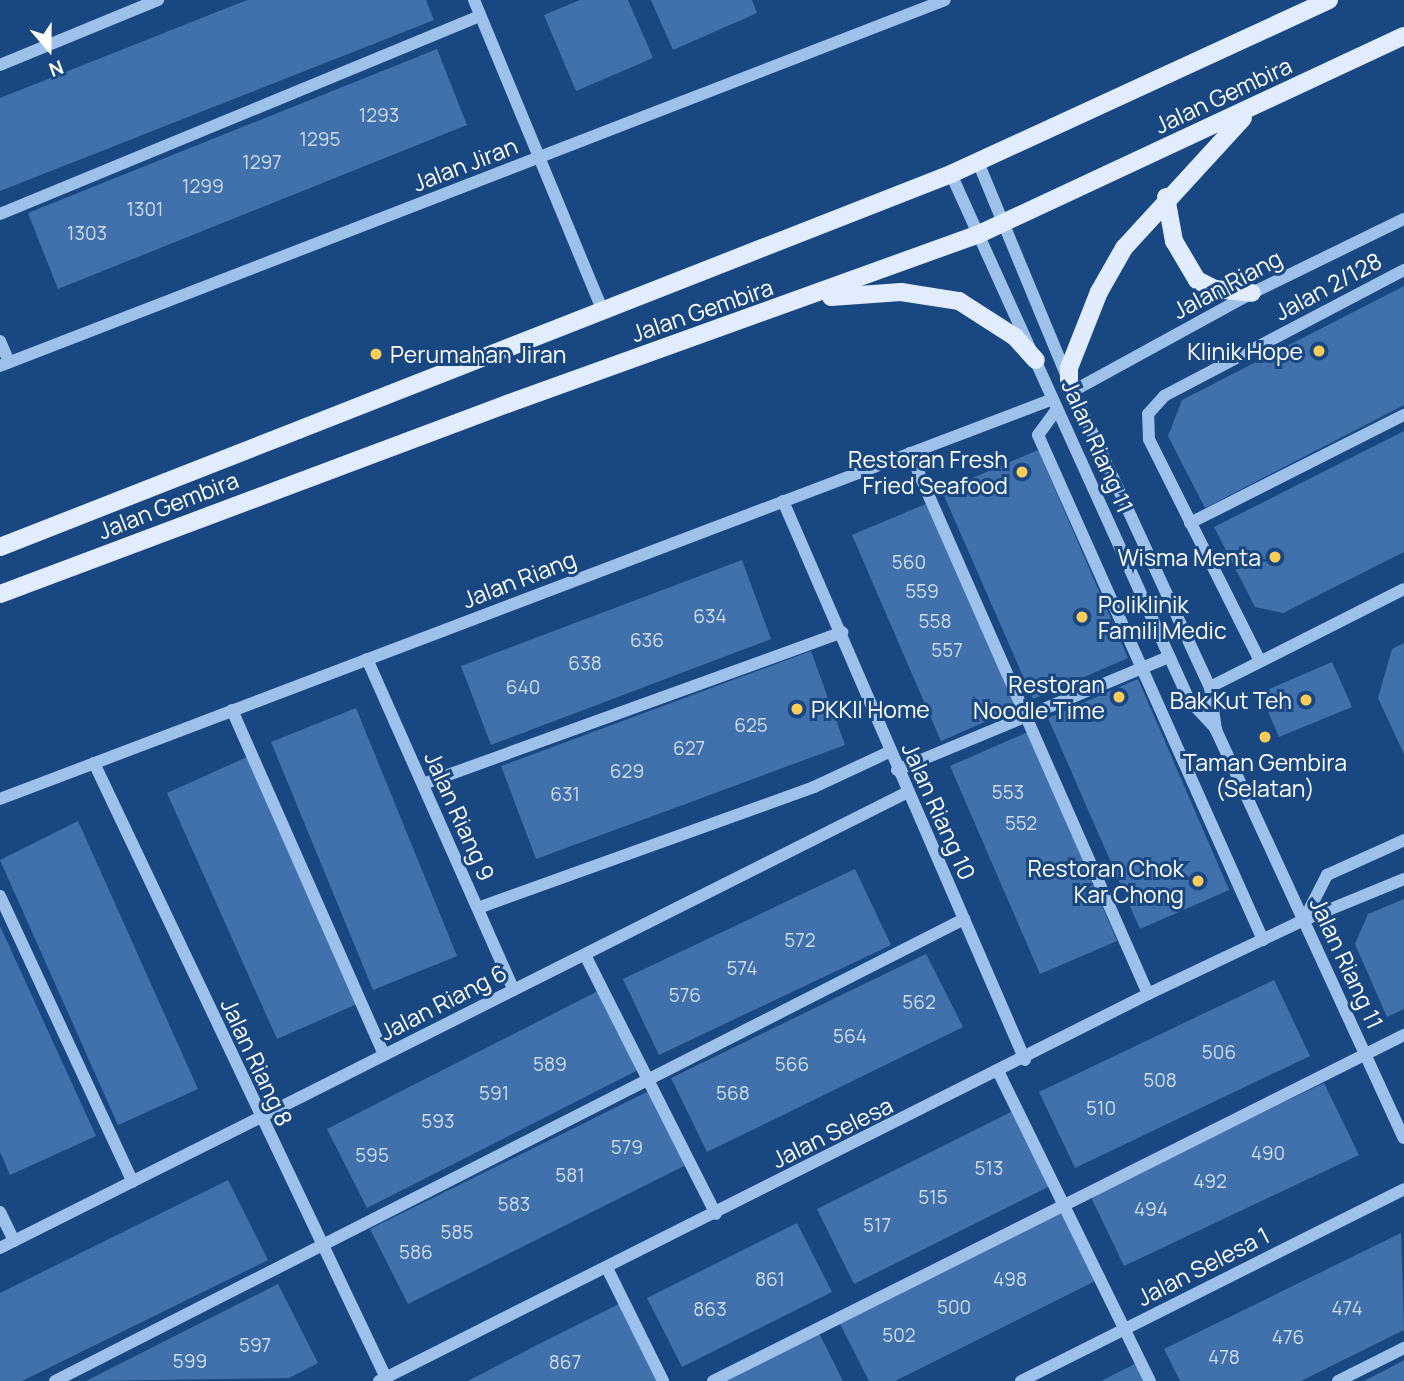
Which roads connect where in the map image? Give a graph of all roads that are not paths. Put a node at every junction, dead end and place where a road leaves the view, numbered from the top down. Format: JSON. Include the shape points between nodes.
{"nodes":[{"id":1,"x":158,"y":0,"type":"edge"},
{"id":2,"x":474,"y":0,"type":"edge"},
{"id":3,"x":945,"y":0,"type":"edge"},
{"id":4,"x":1326,"y":1,"type":"edge"},
{"id":5,"x":480,"y":16,"type":"junction"},
{"id":6,"x":1404,"y":36,"type":"edge"},
{"id":7,"x":0,"y":65,"type":"edge"},
{"id":8,"x":1250,"y":110,"type":"junction"},
{"id":9,"x":539,"y":158,"type":"junction"},
{"id":10,"x":978,"y":162,"type":"junction"},
{"id":11,"x":951,"y":174,"type":"junction"},
{"id":12,"x":1166,"y":197,"type":"junction"},
{"id":13,"x":0,"y":214,"type":"edge"},
{"id":14,"x":1404,"y":219,"type":"edge"},
{"id":15,"x":1004,"y":223,"type":"junction"},
{"id":16,"x":977,"y":235,"type":"junction"},
{"id":17,"x":1404,"y":270,"type":"edge"},
{"id":18,"x":1252,"y":293,"type":"junction"},
{"id":19,"x":810,"y":298,"type":"junction"},
{"id":20,"x":603,"y":312,"type":"junction"},
{"id":21,"x":0,"y":341,"type":"edge"},
{"id":22,"x":1036,"y":360,"type":"junction"},
{"id":23,"x":4,"y":364,"type":"edge"},
{"id":24,"x":1071,"y":386,"type":"junction"},
{"id":25,"x":1055,"y":404,"type":"junction"},
{"id":26,"x":1404,"y":415,"type":"edge"},
{"id":27,"x":910,"y":453,"type":"junction"},
{"id":28,"x":783,"y":501,"type":"junction"},
{"id":29,"x":1190,"y":523,"type":"junction"},
{"id":30,"x":0,"y":547,"type":"edge"},
{"id":31,"x":1404,"y":589,"type":"edge"},
{"id":32,"x":0,"y":594,"type":"edge"},
{"id":33,"x":842,"y":632,"type":"junction"},
{"id":34,"x":1169,"y":657,"type":"junction"},
{"id":35,"x":367,"y":659,"type":"junction"},
{"id":36,"x":1260,"y":661,"type":"junction"},
{"id":37,"x":1140,"y":670,"type":"junction"},
{"id":38,"x":1210,"y":687,"type":"junction"},
{"id":39,"x":232,"y":710,"type":"junction"},
{"id":40,"x":1025,"y":717,"type":"junction"},
{"id":41,"x":1216,"y":730,"type":"junction"},
{"id":42,"x":889,"y":752,"type":"junction"},
{"id":43,"x":94,"y":763,"type":"junction"},
{"id":44,"x":897,"y":770,"type":"junction"},
{"id":45,"x":423,"y":785,"type":"junction"},
{"id":46,"x":906,"y":793,"type":"junction"},
{"id":47,"x":0,"y":799,"type":"edge"},
{"id":48,"x":1404,"y":840,"type":"edge"},
{"id":49,"x":1404,"y":879,"type":"edge"},
{"id":50,"x":0,"y":896,"type":"edge"},
{"id":51,"x":478,"y":908,"type":"junction"},
{"id":52,"x":964,"y":919,"type":"junction"},
{"id":53,"x":1304,"y":920,"type":"junction"},
{"id":54,"x":1263,"y":940,"type":"junction"},
{"id":55,"x":585,"y":954,"type":"junction"},
{"id":56,"x":514,"y":990,"type":"junction"},
{"id":57,"x":1148,"y":994,"type":"junction"},
{"id":58,"x":1404,"y":1035,"type":"edge"},
{"id":59,"x":1365,"y":1054,"type":"junction"},
{"id":60,"x":384,"y":1055,"type":"junction"},
{"id":61,"x":1025,"y":1060,"type":"junction"},
{"id":62,"x":999,"y":1073,"type":"junction"},
{"id":63,"x":650,"y":1076,"type":"junction"},
{"id":64,"x":260,"y":1118,"type":"junction"},
{"id":65,"x":1404,"y":1138,"type":"edge"},
{"id":66,"x":133,"y":1181,"type":"junction"},
{"id":67,"x":1404,"y":1189,"type":"edge"},
{"id":68,"x":1063,"y":1205,"type":"junction"},
{"id":69,"x":0,"y":1212,"type":"edge"},
{"id":70,"x":716,"y":1214,"type":"junction"},
{"id":71,"x":14,"y":1241,"type":"junction"},
{"id":72,"x":320,"y":1243,"type":"junction"},
{"id":73,"x":0,"y":1248,"type":"edge"},
{"id":74,"x":607,"y":1268,"type":"junction"},
{"id":75,"x":1124,"y":1329,"type":"junction"},
{"id":76,"x":1404,"y":1348,"type":"edge"},
{"id":77,"x":382,"y":1379,"type":"edge"},
{"id":78,"x":55,"y":1381,"type":"edge"},
{"id":79,"x":663,"y":1381,"type":"edge"},
{"id":80,"x":713,"y":1381,"type":"edge"},
{"id":81,"x":1021,"y":1381,"type":"edge"},
{"id":82,"x":1150,"y":1381,"type":"edge"},
{"id":83,"x":1338,"y":1381,"type":"edge"}],
"edges":[{"from":1,"to":7,"type":"street"},
{"from":2,"to":5,"type":"street"},
{"from":3,"to":9,"type":"street","name":"Jalan Jiran"},
{"from":4,"to":10,"type":"main road","name":"Jalan Gembira"},
{"from":5,"to":9,"type":"street"},
{"from":5,"to":13,"type":"street"},
{"from":6,"to":8,"type":"main road","name":"Jalan Gembira"},
{"from":8,"to":12,"type":"main road"},
{"from":8,"to":15,"type":"main road","name":"Jalan Gembira"},
{"from":9,"to":20,"type":"street"},
{"from":9,"to":23,"type":"street","name":"Jalan Jiran"},
{"from":10,"to":11,"type":"main road","name":"Jalan Gembira"},
{"from":10,"to":15,"type":"street","name":"Jalan Riang 11"},
{"from":11,"to":16,"type":"street","name":"Jalan Riang 11"},
{"from":11,"to":20,"type":"main road","name":"Jalan Gembira"},
{"from":12,"to":18,"type":"main road","via":[[1174,241],[1196,280],[1215,289]]},
{"from":12,"to":24,"type":"main road","via":[[1124,248],[1099,292],[1069,368]]},
{"from":14,"to":18,"type":"street","name":"Jalan Riang"},
{"from":15,"to":16,"type":"main road","name":"Jalan Gembira"},
{"from":15,"to":24,"type":"street","name":"Jalan Riang 11"},
{"from":16,"to":19,"type":"main road","name":"Jalan Gembira"},
{"from":16,"to":22,"type":"street","name":"Jalan Riang 11"},
{"from":17,"to":29,"type":"street","name":"Jalan 2/128","via":[[1154,404],[1148,414],[1149,439]]},
{"from":18,"to":24,"type":"street","name":"Jalan Riang"},
{"from":19,"to":22,"type":"main road","via":[[901,292],[959,301],[1015,337]]},
{"from":19,"to":32,"type":"main road","name":"Jalan Gembira","via":[[507,404]]},
{"from":20,"to":30,"type":"main road","name":"Jalan Gembira"},
{"from":21,"to":23,"type":"street"},
{"from":22,"to":25,"type":"street","name":"Jalan Riang 11"},
{"from":24,"to":38,"type":"street","name":"Jalan Riang 11"},
{"from":25,"to":27,"type":"street","name":"Jalan Riang"},
{"from":25,"to":34,"type":"street","name":"Jalan Riang 11"},
{"from":25,"to":37,"type":"street","via":[[1038,435]]},
{"from":26,"to":29,"type":"street"},
{"from":27,"to":28,"type":"street","name":"Jalan Riang"},
{"from":27,"to":40,"type":"street"},
{"from":28,"to":33,"type":"street","name":"Jalan Riang 10"},
{"from":28,"to":35,"type":"street","name":"Jalan Riang"},
{"from":29,"to":36,"type":"street","name":"Jalan 2/128"},
{"from":31,"to":36,"type":"street"},
{"from":33,"to":42,"type":"street","name":"Jalan Riang 10"},
{"from":33,"to":45,"type":"street"},
{"from":34,"to":37,"type":"street"},
{"from":34,"to":41,"type":"street","name":"Jalan Riang 11","via":[[1189,700]]},
{"from":35,"to":39,"type":"street","name":"Jalan Riang"},
{"from":35,"to":45,"type":"street","name":"Jalan Riang 9"},
{"from":36,"to":38,"type":"street"},
{"from":37,"to":40,"type":"street"},
{"from":37,"to":54,"type":"street"},
{"from":38,"to":41,"type":"street","name":"Jalan Riang 11"},
{"from":39,"to":43,"type":"street","name":"Jalan Riang"},
{"from":39,"to":60,"type":"street"},
{"from":40,"to":44,"type":"street"},
{"from":40,"to":57,"type":"street"},
{"from":41,"to":53,"type":"street","name":"Jalan Riang 11"},
{"from":42,"to":44,"type":"street","name":"Jalan Riang 10"},
{"from":42,"to":51,"type":"street","via":[[814,787]]},
{"from":43,"to":47,"type":"street","name":"Jalan Riang"},
{"from":43,"to":64,"type":"street","name":"Jalan Riang 8"},
{"from":44,"to":46,"type":"street","name":"Jalan Riang 10"},
{"from":45,"to":51,"type":"street","name":"Jalan Riang 9"},
{"from":46,"to":52,"type":"street","name":"Jalan Riang 10"},
{"from":46,"to":55,"type":"street","name":"Jalan Riang 6"},
{"from":48,"to":53,"type":"street","via":[[1327,875]]},
{"from":49,"to":53,"type":"street","name":"Jalan Selesa"},
{"from":50,"to":66,"type":"street"},
{"from":51,"to":56,"type":"street","name":"Jalan Riang 9"},
{"from":52,"to":61,"type":"street","name":"Jalan Riang 10"},
{"from":52,"to":63,"type":"street"},
{"from":53,"to":54,"type":"street","name":"Jalan Selesa"},
{"from":53,"to":59,"type":"street","name":"Jalan Riang 11"},
{"from":54,"to":57,"type":"street","name":"Jalan Selesa"},
{"from":55,"to":56,"type":"street","name":"Jalan Riang 6"},
{"from":55,"to":63,"type":"street"},
{"from":56,"to":60,"type":"street","name":"Jalan Riang 6"},
{"from":57,"to":61,"type":"street","name":"Jalan Selesa"},
{"from":58,"to":59,"type":"street"},
{"from":59,"to":65,"type":"street","name":"Jalan Riang 11"},
{"from":59,"to":68,"type":"street"},
{"from":60,"to":64,"type":"street","name":"Jalan Riang 6"},
{"from":61,"to":62,"type":"street","name":"Jalan Selesa"},
{"from":62,"to":68,"type":"street"},
{"from":62,"to":70,"type":"street","name":"Jalan Selesa"},
{"from":63,"to":70,"type":"street"},
{"from":63,"to":72,"type":"street"},
{"from":64,"to":66,"type":"street","name":"Jalan Riang 6"},
{"from":64,"to":72,"type":"street","name":"Jalan Riang 8"},
{"from":66,"to":71,"type":"street","name":"Jalan Riang 6"},
{"from":67,"to":75,"type":"street","name":"Jalan Selesa 1"},
{"from":68,"to":75,"type":"street"},
{"from":68,"to":80,"type":"street"},
{"from":69,"to":71,"type":"street"},
{"from":70,"to":74,"type":"street","name":"Jalan Selesa"},
{"from":71,"to":73,"type":"street","name":"Jalan Riang 6"},
{"from":72,"to":77,"type":"street","name":"Jalan Riang 8"},
{"from":72,"to":78,"type":"street"},
{"from":74,"to":77,"type":"street","name":"Jalan Selesa"},
{"from":74,"to":79,"type":"street"},
{"from":75,"to":81,"type":"street","name":"Jalan Selesa 1"},
{"from":75,"to":82,"type":"street"},
{"from":76,"to":83,"type":"street"}]}
